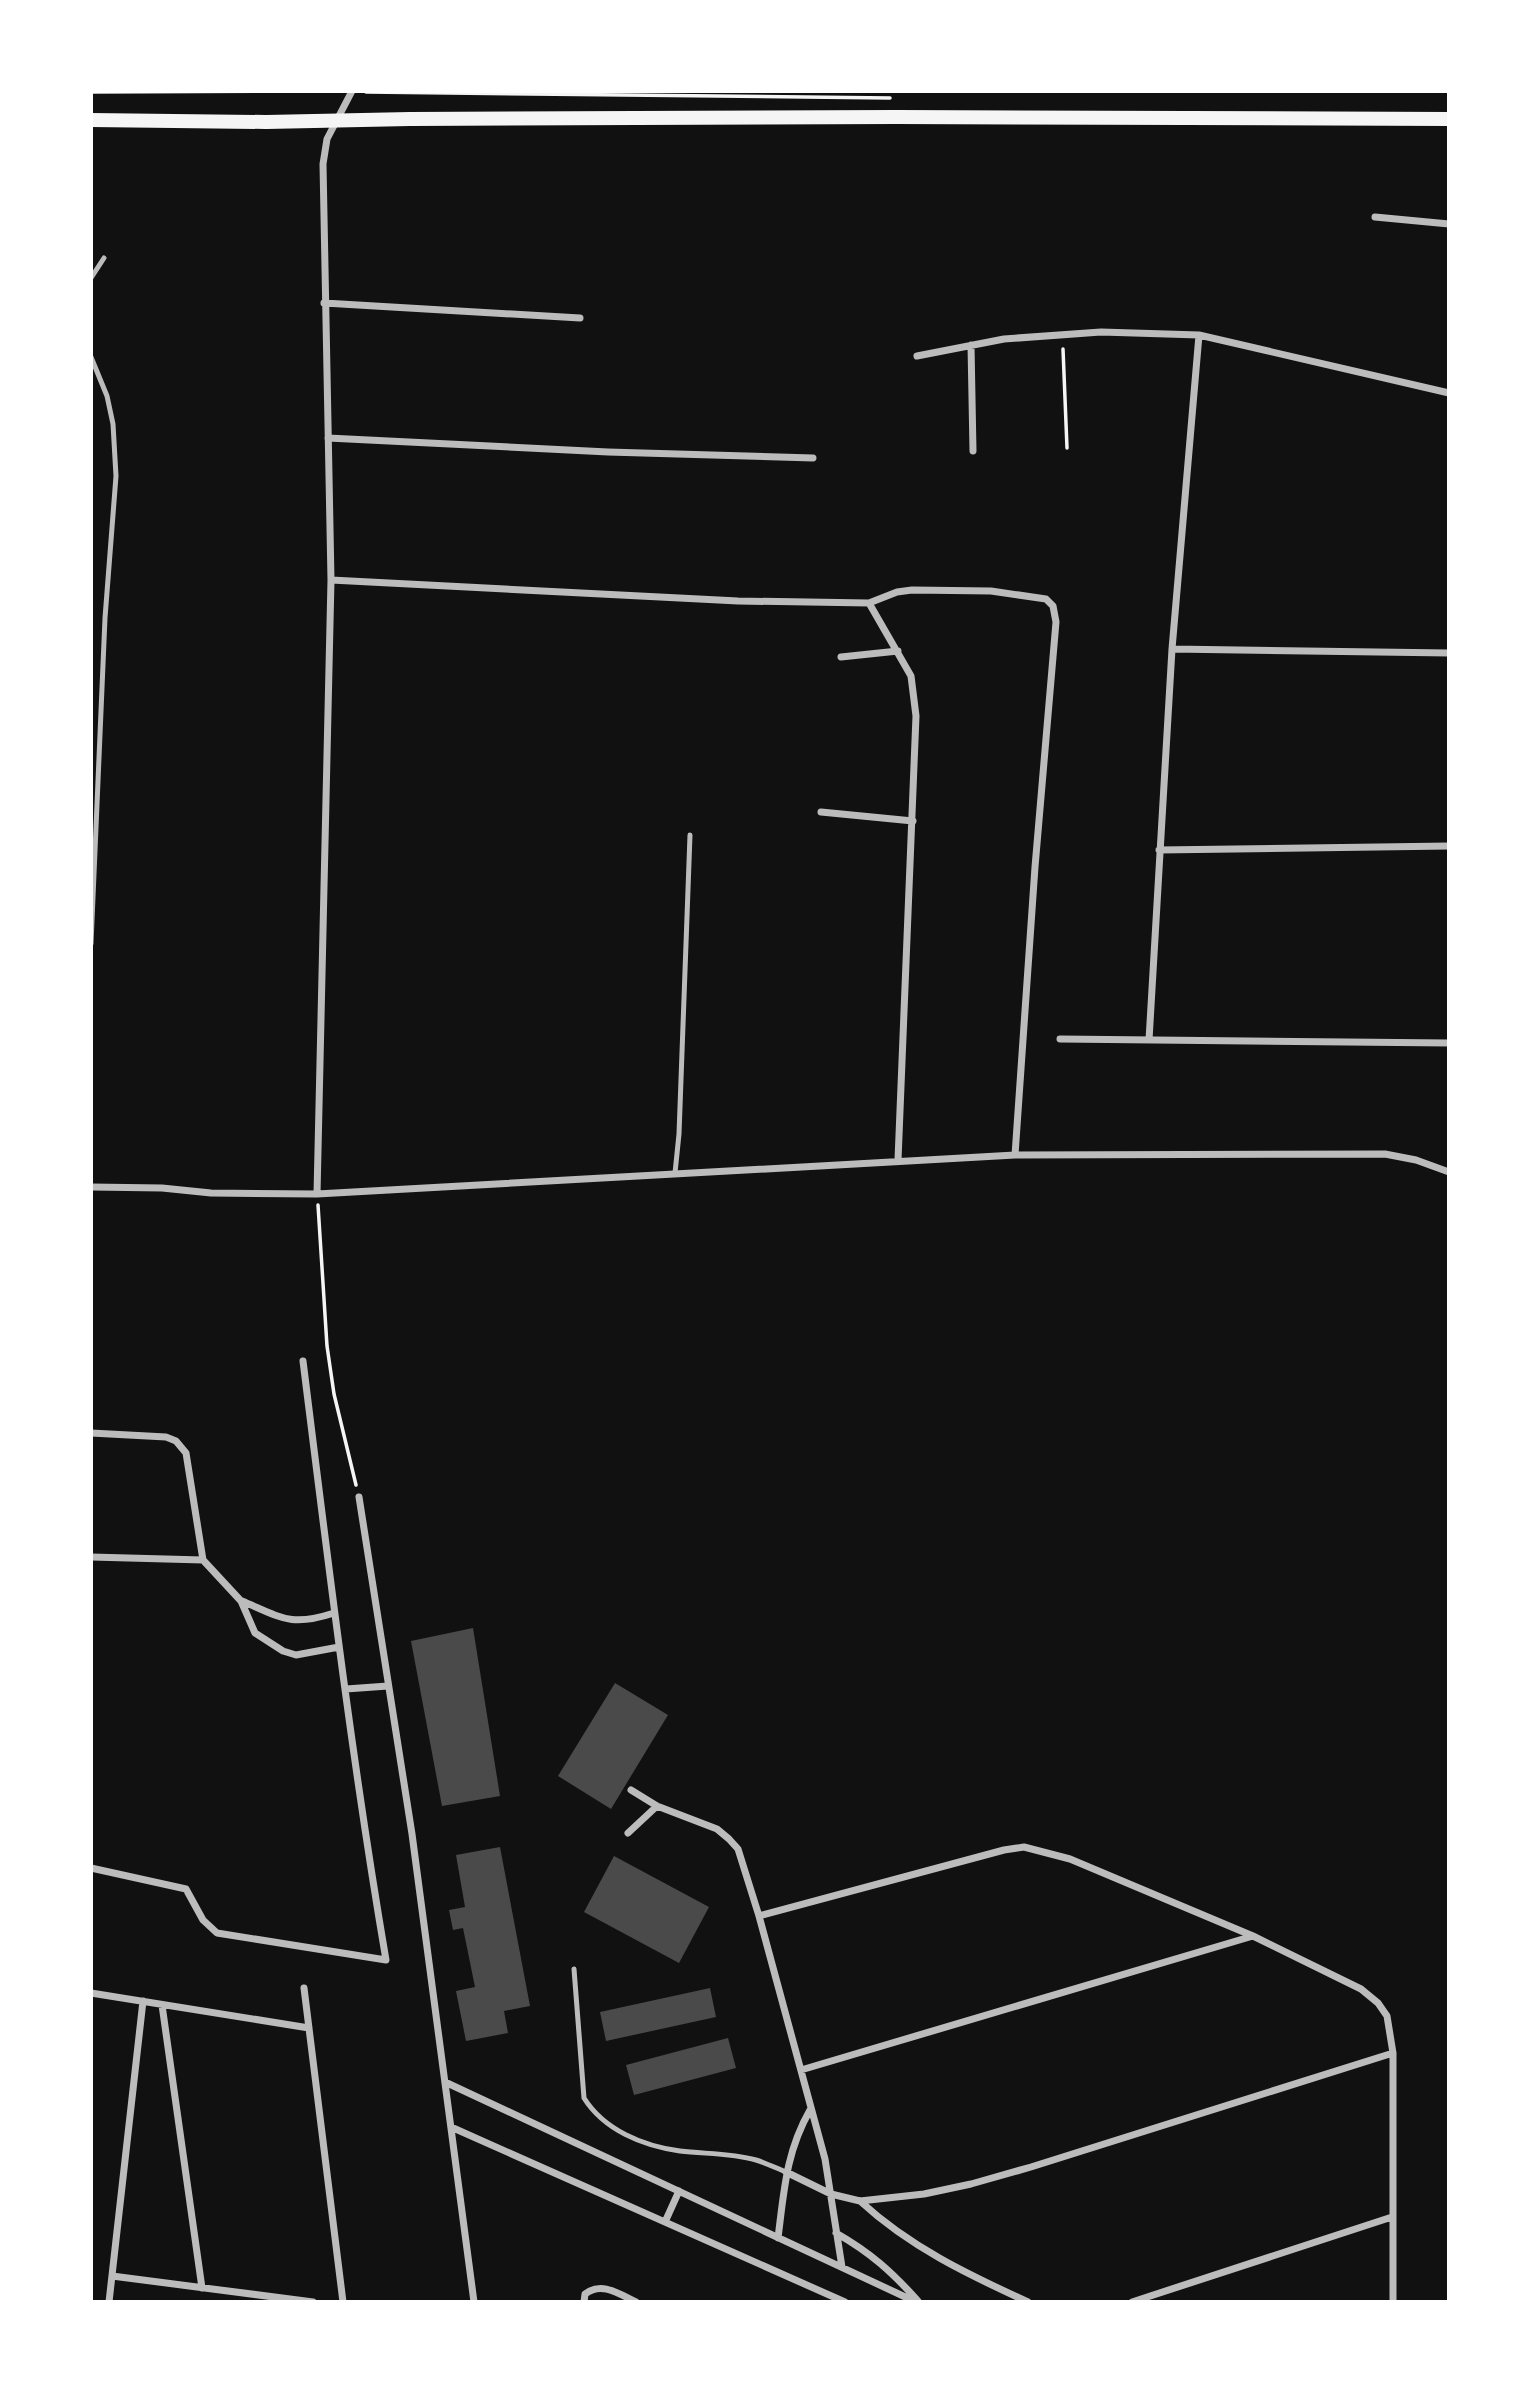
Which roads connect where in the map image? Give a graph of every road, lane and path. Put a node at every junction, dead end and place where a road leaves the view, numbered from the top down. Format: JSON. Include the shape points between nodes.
{"nodes":[{"id":1,"x":352,"y":91,"type":"edge"},
{"id":2,"x":91,"y":92,"type":"edge"},
{"id":3,"x":892,"y":97,"type":"dead end"},
{"id":4,"x":1449,"y":119,"type":"edge"},
{"id":5,"x":91,"y":120,"type":"edge"},
{"id":6,"x":334,"y":121,"type":"junction"},
{"id":7,"x":1375,"y":217,"type":"dead end"},
{"id":8,"x":1449,"y":224,"type":"edge"},
{"id":9,"x":104,"y":258,"type":"dead end"},
{"id":10,"x":91,"y":278,"type":"edge"},
{"id":11,"x":324,"y":303,"type":"junction"},
{"id":12,"x":580,"y":318,"type":"dead end"},
{"id":13,"x":1199,"y":335,"type":"junction"},
{"id":14,"x":1063,"y":336,"type":"junction"},
{"id":15,"x":971,"y":345,"type":"junction"},
{"id":16,"x":917,"y":356,"type":"dead end"},
{"id":17,"x":91,"y":357,"type":"edge"},
{"id":18,"x":1449,"y":393,"type":"edge"},
{"id":19,"x":328,"y":438,"type":"junction"},
{"id":20,"x":1067,"y":448,"type":"dead end"},
{"id":21,"x":973,"y":451,"type":"dead end"},
{"id":22,"x":813,"y":458,"type":"dead end"},
{"id":23,"x":331,"y":580,"type":"junction"},
{"id":24,"x":869,"y":603,"type":"junction"},
{"id":25,"x":1172,"y":649,"type":"junction"},
{"id":26,"x":898,"y":651,"type":"junction"},
{"id":27,"x":1449,"y":653,"type":"edge"},
{"id":28,"x":841,"y":657,"type":"dead end"},
{"id":29,"x":821,"y":812,"type":"dead end"},
{"id":30,"x":913,"y":821,"type":"junction"},
{"id":31,"x":690,"y":835,"type":"dead end"},
{"id":32,"x":1449,"y":846,"type":"edge"},
{"id":33,"x":1159,"y":850,"type":"junction"},
{"id":34,"x":91,"y":944,"type":"edge"},
{"id":35,"x":1060,"y":1039,"type":"dead end"},
{"id":36,"x":1149,"y":1040,"type":"junction"},
{"id":37,"x":1449,"y":1043,"type":"edge"},
{"id":38,"x":1015,"y":1155,"type":"junction"},
{"id":39,"x":898,"y":1160,"type":"junction"},
{"id":40,"x":1449,"y":1172,"type":"edge"},
{"id":41,"x":675,"y":1173,"type":"junction"},
{"id":42,"x":91,"y":1187,"type":"edge"},
{"id":43,"x":317,"y":1194,"type":"junction"},
{"id":44,"x":303,"y":1361,"type":"dead end"},
{"id":45,"x":91,"y":1433,"type":"edge"},
{"id":46,"x":359,"y":1497,"type":"joint"},
{"id":47,"x":91,"y":1557,"type":"edge"},
{"id":48,"x":203,"y":1560,"type":"junction"},
{"id":49,"x":241,"y":1601,"type":"junction"},
{"id":50,"x":334,"y":1612,"type":"junction"},
{"id":51,"x":340,"y":1647,"type":"junction"},
{"id":52,"x":388,"y":1686,"type":"junction"},
{"id":53,"x":346,"y":1689,"type":"junction"},
{"id":54,"x":631,"y":1790,"type":"dead end"},
{"id":55,"x":657,"y":1806,"type":"junction"},
{"id":56,"x":628,"y":1833,"type":"dead end"},
{"id":57,"x":91,"y":1868,"type":"edge"},
{"id":58,"x":759,"y":1916,"type":"junction"},
{"id":59,"x":1253,"y":1936,"type":"junction"},
{"id":60,"x":574,"y":1969,"type":"dead end"},
{"id":61,"x":304,"y":1988,"type":"dead end"},
{"id":62,"x":91,"y":1993,"type":"edge"},
{"id":63,"x":143,"y":2001,"type":"junction"},
{"id":64,"x":162,"y":2005,"type":"junction"},
{"id":65,"x":309,"y":2028,"type":"junction"},
{"id":66,"x":1393,"y":2053,"type":"junction"},
{"id":67,"x":801,"y":2070,"type":"junction"},
{"id":68,"x":445,"y":2082,"type":"junction"},
{"id":69,"x":810,"y":2110,"type":"junction"},
{"id":70,"x":451,"y":2127,"type":"junction"},
{"id":71,"x":786,"y":2172,"type":"junction"},
{"id":72,"x":678,"y":2191,"type":"junction"},
{"id":73,"x":831,"y":2194,"type":"junction"},
{"id":74,"x":860,"y":2201,"type":"junction"},
{"id":75,"x":1392,"y":2217,"type":"junction"},
{"id":76,"x":665,"y":2222,"type":"junction"},
{"id":77,"x":836,"y":2233,"type":"junction"},
{"id":78,"x":778,"y":2238,"type":"junction"},
{"id":79,"x":842,"y":2267,"type":"junction"},
{"id":80,"x":112,"y":2276,"type":"junction"},
{"id":81,"x":202,"y":2288,"type":"junction"},
{"id":82,"x":109,"y":2302,"type":"edge"},
{"id":83,"x":313,"y":2302,"type":"edge"},
{"id":84,"x":343,"y":2302,"type":"edge"},
{"id":85,"x":474,"y":2302,"type":"edge"},
{"id":86,"x":584,"y":2302,"type":"edge"},
{"id":87,"x":636,"y":2302,"type":"edge"},
{"id":88,"x":845,"y":2302,"type":"edge"},
{"id":89,"x":917,"y":2302,"type":"edge"},
{"id":90,"x":1028,"y":2302,"type":"edge"},
{"id":91,"x":1132,"y":2302,"type":"edge"},
{"id":92,"x":1393,"y":2302,"type":"edge"}],
"edges":[{"from":1,"to":2,"type":"path"},
{"from":1,"to":3,"type":"path"},
{"from":1,"to":6,"type":"street"},
{"from":4,"to":6,"type":"main road"},
{"from":5,"to":6,"type":"main road"},
{"from":6,"to":11,"type":"street","via":[[323,164]]},
{"from":7,"to":8,"type":"street"},
{"from":9,"to":10,"type":"lane"},
{"from":11,"to":12,"type":"street"},
{"from":11,"to":19,"type":"street"},
{"from":13,"to":14,"type":"street","via":[[1101,332]]},
{"from":13,"to":18,"type":"street"},
{"from":13,"to":25,"type":"street"},
{"from":14,"to":15,"type":"street"},
{"from":14,"to":20,"type":"path"},
{"from":15,"to":16,"type":"street"},
{"from":15,"to":21,"type":"street"},
{"from":17,"to":34,"type":"lane","via":[[111,414],[116,476]]},
{"from":19,"to":22,"type":"street"},
{"from":19,"to":23,"type":"street"},
{"from":23,"to":24,"type":"street","via":[[738,601]]},
{"from":23,"to":43,"type":"street"},
{"from":24,"to":26,"type":"street"},
{"from":24,"to":38,"type":"street","via":[[912,590],[991,591],[1035,596],[1053,606],[1056,622]]},
{"from":25,"to":27,"type":"street"},
{"from":25,"to":33,"type":"street"},
{"from":26,"to":28,"type":"street"},
{"from":26,"to":30,"type":"street","via":[[914,692]]},
{"from":29,"to":30,"type":"street"},
{"from":30,"to":39,"type":"street"},
{"from":31,"to":41,"type":"lane"},
{"from":32,"to":33,"type":"street"},
{"from":33,"to":36,"type":"street"},
{"from":35,"to":36,"type":"street"},
{"from":36,"to":37,"type":"street"},
{"from":38,"to":39,"type":"street"},
{"from":38,"to":40,"type":"street","via":[[1385,1154]]},
{"from":39,"to":41,"type":"street"},
{"from":41,"to":43,"type":"street"},
{"from":42,"to":43,"type":"street"},
{"from":43,"to":46,"type":"path","via":[[327,1346]]},
{"from":44,"to":50,"type":"street"},
{"from":45,"to":48,"type":"street","via":[[176,1441],[186,1453]]},
{"from":46,"to":52,"type":"street"},
{"from":47,"to":48,"type":"street"},
{"from":48,"to":49,"type":"street"},
{"from":49,"to":50,"type":"street","via":[[285,1619],[309,1621]]},
{"from":49,"to":51,"type":"street","via":[[255,1633],[283,1651],[296,1655]]},
{"from":50,"to":51,"type":"street"},
{"from":51,"to":53,"type":"street"},
{"from":52,"to":53,"type":"street"},
{"from":52,"to":68,"type":"street"},
{"from":53,"to":57,"type":"street","via":[[386,1960],[217,1933],[203,1920],[186,1889]]},
{"from":54,"to":55,"type":"street"},
{"from":55,"to":56,"type":"street"},
{"from":55,"to":58,"type":"street","via":[[717,1829],[729,1839],[738,1849]]},
{"from":58,"to":59,"type":"street","via":[[1024,1847],[1070,1859]]},
{"from":58,"to":67,"type":"street"},
{"from":59,"to":66,"type":"street","via":[[1362,1989],[1387,2016]]},
{"from":59,"to":67,"type":"street"},
{"from":60,"to":71,"type":"lane","via":[[584,2098],[594,2114],[612,2128],[645,2142],[756,2160]]},
{"from":61,"to":65,"type":"street"},
{"from":62,"to":63,"type":"street"},
{"from":63,"to":64,"type":"street"},
{"from":63,"to":80,"type":"street"},
{"from":64,"to":65,"type":"street"},
{"from":64,"to":81,"type":"street"},
{"from":65,"to":84,"type":"street"},
{"from":66,"to":74,"type":"street","via":[[971,2185]]},
{"from":66,"to":75,"type":"street"},
{"from":67,"to":69,"type":"street"},
{"from":68,"to":70,"type":"street"},
{"from":68,"to":72,"type":"street"},
{"from":69,"to":71,"type":"street"},
{"from":69,"to":73,"type":"street"},
{"from":70,"to":76,"type":"street"},
{"from":70,"to":85,"type":"street"},
{"from":71,"to":73,"type":"street"},
{"from":71,"to":78,"type":"street"},
{"from":72,"to":76,"type":"street"},
{"from":72,"to":78,"type":"street"},
{"from":73,"to":74,"type":"street"},
{"from":73,"to":77,"type":"street"},
{"from":74,"to":90,"type":"street","via":[[907,2240]]},
{"from":75,"to":91,"type":"street"},
{"from":75,"to":92,"type":"street"},
{"from":76,"to":88,"type":"street"},
{"from":77,"to":79,"type":"street"},
{"from":77,"to":89,"type":"street","via":[[883,2264]]},
{"from":78,"to":79,"type":"street"},
{"from":79,"to":89,"type":"street"},
{"from":80,"to":81,"type":"street"},
{"from":80,"to":82,"type":"street"},
{"from":81,"to":83,"type":"street"},
{"from":86,"to":87,"type":"street","via":[[593,2287],[604,2287]]}]}
